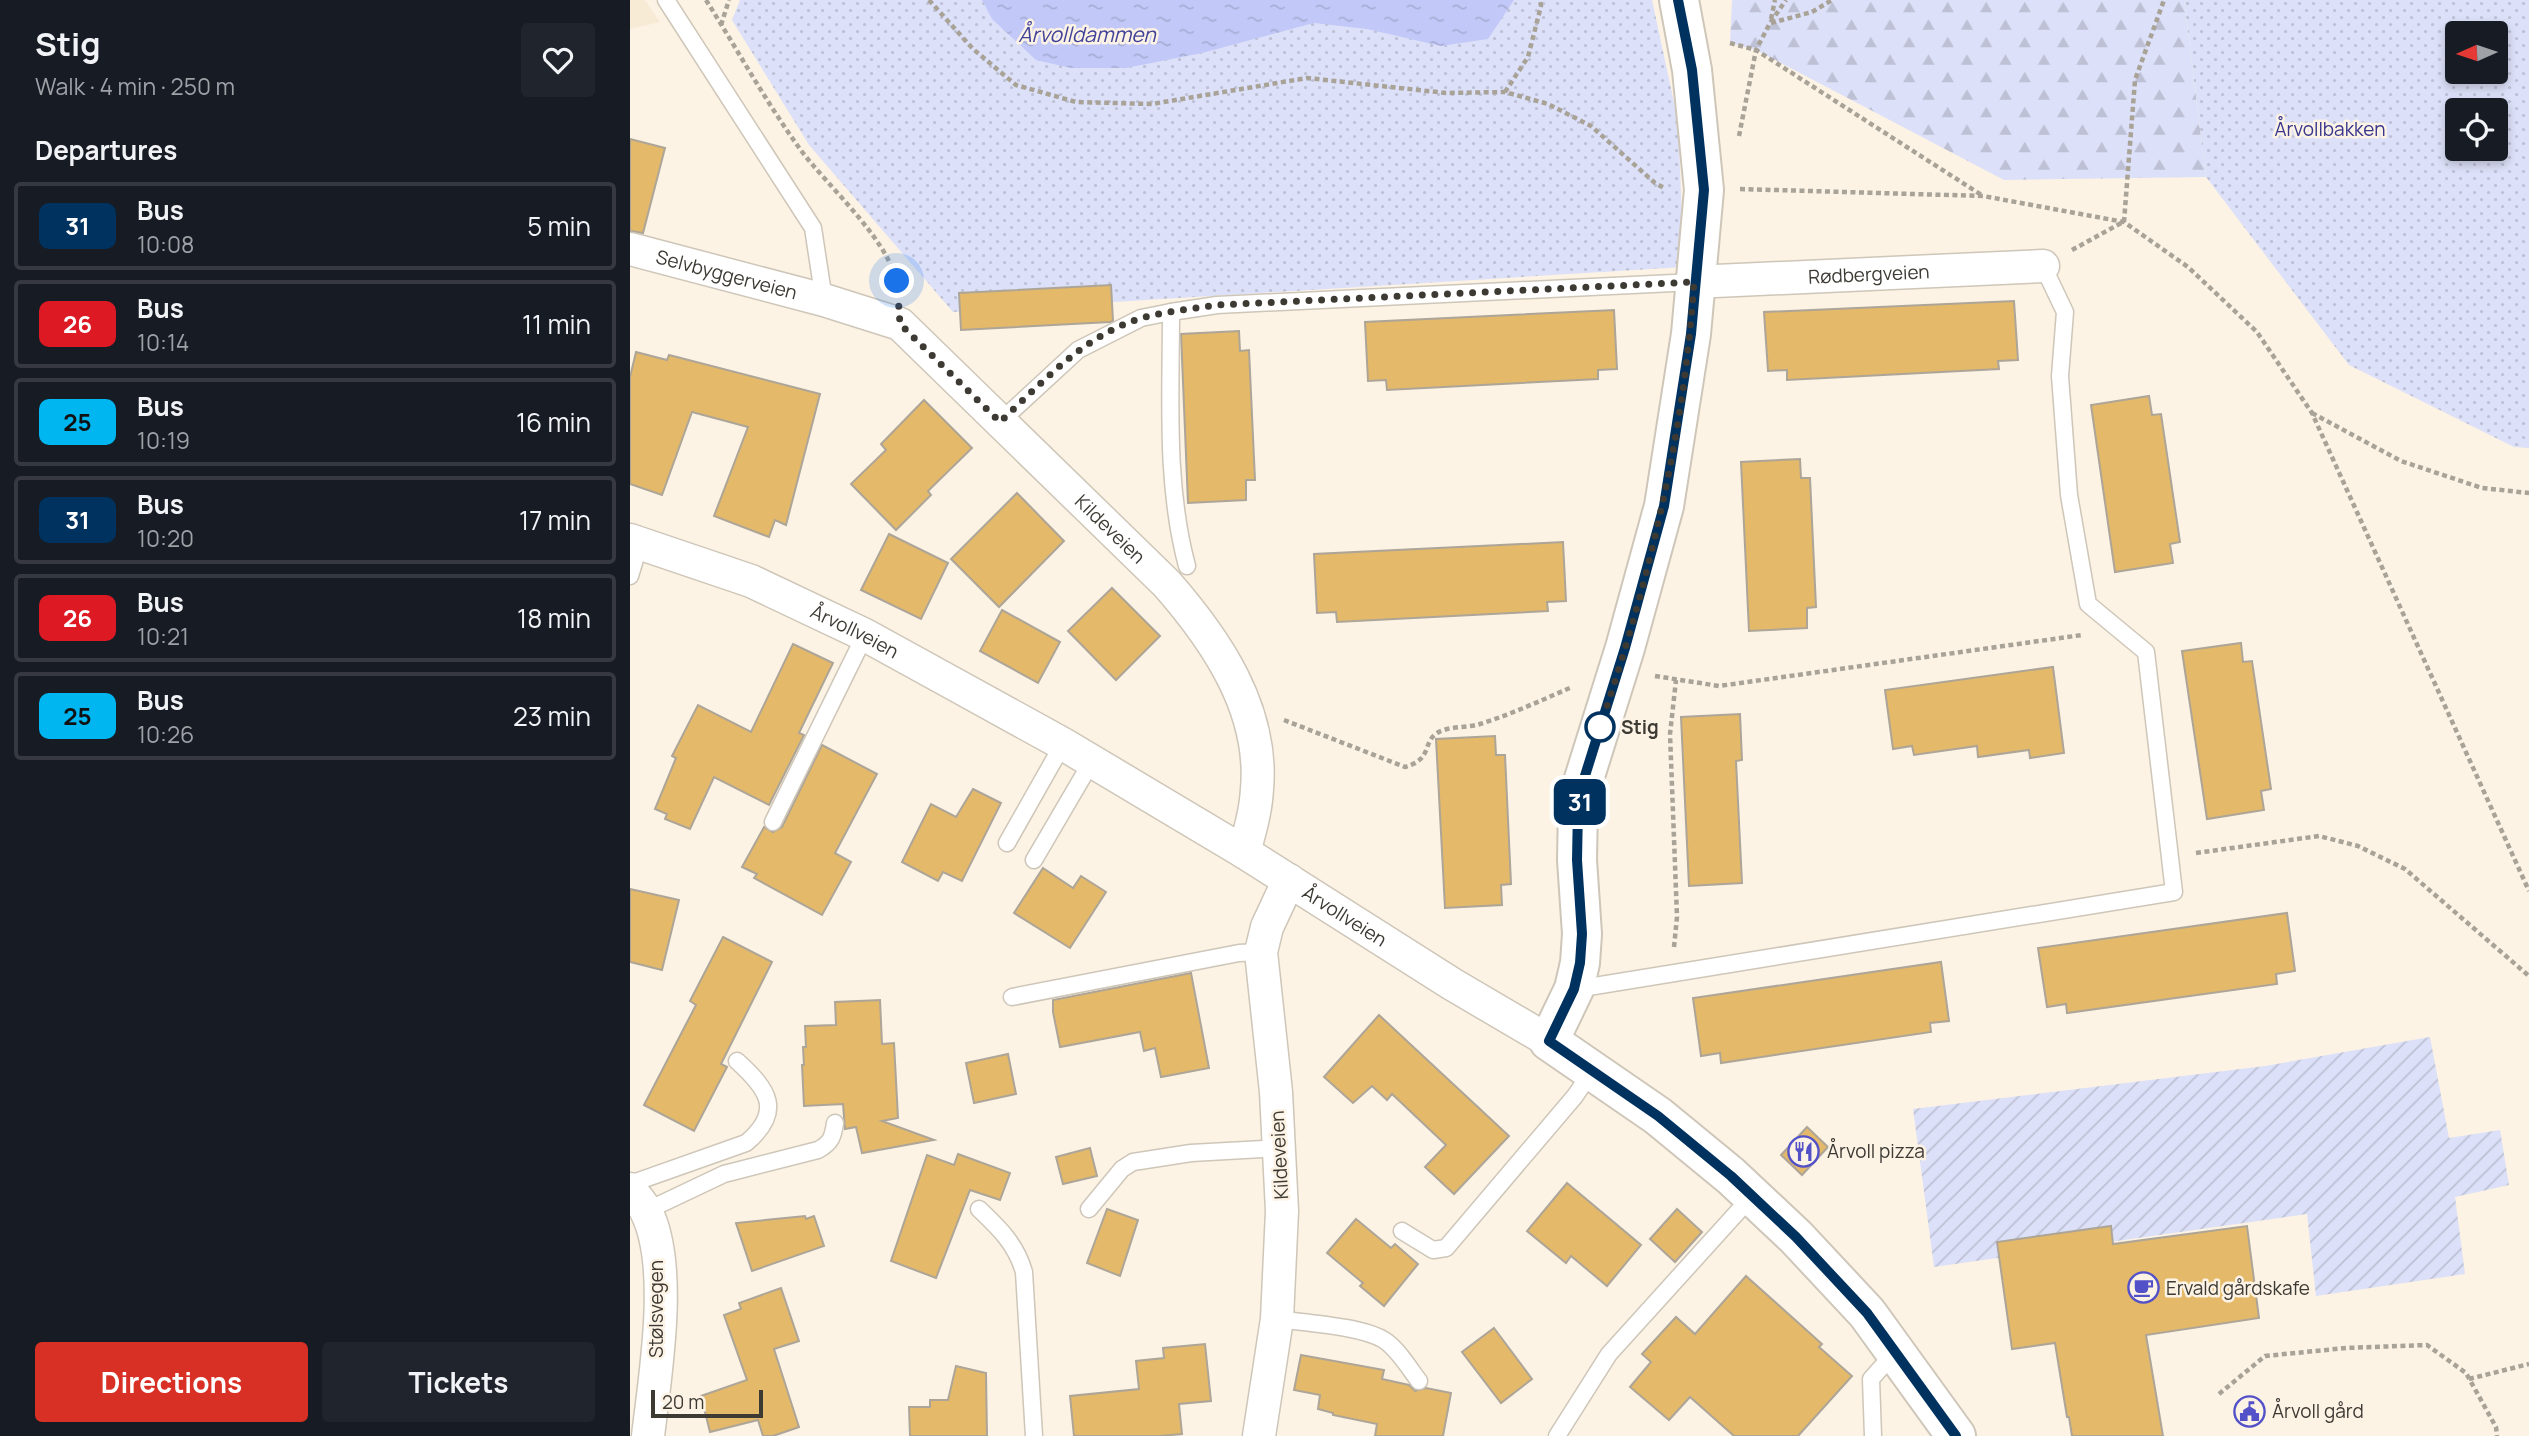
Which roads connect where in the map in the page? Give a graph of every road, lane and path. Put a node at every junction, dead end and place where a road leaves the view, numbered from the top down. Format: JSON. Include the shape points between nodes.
{"nodes":[{"id":1,"x":666,"y":0,"type":"edge"},
{"id":2,"x":706,"y":0,"type":"edge"},
{"id":3,"x":929,"y":0,"type":"edge"},
{"id":4,"x":1541,"y":0,"type":"edge"},
{"id":5,"x":1679,"y":0,"type":"edge"},
{"id":6,"x":1775,"y":0,"type":"edge"},
{"id":7,"x":1786,"y":0,"type":"edge"},
{"id":8,"x":1832,"y":0,"type":"edge"},
{"id":9,"x":2164,"y":0,"type":"edge"},
{"id":10,"x":1770,"y":23,"type":"junction"},
{"id":11,"x":1730,"y":44,"type":"dead end"},
{"id":12,"x":1756,"y":50,"type":"junction"},
{"id":13,"x":1505,"y":92,"type":"junction"},
{"id":14,"x":1739,"y":138,"type":"dead end"},
{"id":15,"x":1729,"y":189,"type":"dead end"},
{"id":16,"x":1672,"y":192,"type":"dead end"},
{"id":17,"x":1983,"y":196,"type":"junction"},
{"id":18,"x":2124,"y":222,"type":"junction"},
{"id":19,"x":630,"y":249,"type":"edge"},
{"id":20,"x":2042,"y":266,"type":"junction"},
{"id":21,"x":1694,"y":282,"type":"junction"},
{"id":22,"x":824,"y":300,"type":"junction"},
{"id":23,"x":1171,"y":312,"type":"junction"},
{"id":24,"x":900,"y":324,"type":"junction"},
{"id":25,"x":2312,"y":413,"type":"junction"},
{"id":26,"x":1000,"y":422,"type":"junction"},
{"id":27,"x":2529,"y":493,"type":"edge"},
{"id":28,"x":635,"y":542,"type":"edge"},
{"id":29,"x":1187,"y":566,"type":"dead end"},
{"id":30,"x":630,"y":576,"type":"edge"},
{"id":31,"x":2120,"y":630,"type":"junction"},
{"id":32,"x":865,"y":635,"type":"junction"},
{"id":33,"x":1647,"y":675,"type":"dead end"},
{"id":34,"x":1676,"y":680,"type":"junction"},
{"id":35,"x":1579,"y":684,"type":"dead end"},
{"id":36,"x":1248,"y":712,"type":"junction"},
{"id":37,"x":1063,"y":744,"type":"junction"},
{"id":38,"x":1092,"y":761,"type":"junction"},
{"id":39,"x":773,"y":822,"type":"dead end"},
{"id":40,"x":1007,"y":843,"type":"dead end"},
{"id":41,"x":1244,"y":852,"type":"junction"},
{"id":42,"x":2171,"y":857,"type":"junction"},
{"id":43,"x":1034,"y":860,"type":"dead end"},
{"id":44,"x":1289,"y":880,"type":"junction"},
{"id":45,"x":2529,"y":891,"type":"edge"},
{"id":46,"x":1261,"y":952,"type":"junction"},
{"id":47,"x":1671,"y":974,"type":"junction"},
{"id":48,"x":2529,"y":976,"type":"edge"},
{"id":49,"x":1574,"y":989,"type":"junction"},
{"id":50,"x":1012,"y":997,"type":"dead end"},
{"id":51,"x":1549,"y":1041,"type":"junction"},
{"id":52,"x":737,"y":1062,"type":"dead end"},
{"id":53,"x":1592,"y":1071,"type":"junction"},
{"id":54,"x":835,"y":1123,"type":"dead end"},
{"id":55,"x":1280,"y":1147,"type":"junction"},
{"id":56,"x":635,"y":1195,"type":"edge"},
{"id":57,"x":1752,"y":1196,"type":"junction"},
{"id":58,"x":979,"y":1209,"type":"dead end"},
{"id":59,"x":1089,"y":1209,"type":"dead end"},
{"id":60,"x":1402,"y":1231,"type":"dead end"},
{"id":61,"x":1277,"y":1319,"type":"junction"},
{"id":62,"x":1896,"y":1351,"type":"junction"},
{"id":63,"x":2529,"y":1364,"type":"edge"},
{"id":64,"x":2469,"y":1379,"type":"junction"},
{"id":65,"x":1419,"y":1381,"type":"dead end"},
{"id":66,"x":2220,"y":1394,"type":"dead end"},
{"id":67,"x":648,"y":1436,"type":"edge"},
{"id":68,"x":1034,"y":1436,"type":"edge"},
{"id":69,"x":1259,"y":1436,"type":"edge"},
{"id":70,"x":1557,"y":1436,"type":"edge"},
{"id":71,"x":1873,"y":1436,"type":"edge"},
{"id":72,"x":1956,"y":1436,"type":"edge"},
{"id":73,"x":2497,"y":1436,"type":"edge"}],
"edges":[{"from":1,"to":22,"type":"lane","via":[[813,228]]},
{"from":2,"to":24,"type":"path","via":[[801,150],[879,244],[897,281]]},
{"from":3,"to":13,"type":"path","via":[[973,49],[1016,85],[1076,102],[1152,104],[1307,78],[1446,93]]},
{"from":4,"to":13,"type":"path","via":[[1528,57]]},
{"from":5,"to":21,"type":"street","via":[[1692,70],[1704,190]]},
{"from":6,"to":10,"type":"path"},
{"from":7,"to":10,"type":"path"},
{"from":8,"to":10,"type":"path","via":[[1812,12]]},
{"from":9,"to":18,"type":"path","via":[[2135,80]]},
{"from":10,"to":12,"type":"path"},
{"from":11,"to":12,"type":"path"},
{"from":12,"to":14,"type":"path"},
{"from":12,"to":17,"type":"path"},
{"from":13,"to":16,"type":"path","via":[[1548,104],[1591,126],[1655,183]]},
{"from":15,"to":17,"type":"path"},
{"from":17,"to":18,"type":"path"},
{"from":18,"to":20,"type":"path"},
{"from":18,"to":25,"type":"path","via":[[2188,267],[2257,332]]},
{"from":19,"to":22,"type":"street","name":"Selvbyggerveien"},
{"from":20,"to":21,"type":"street","name":"Rødbergveien"},
{"from":20,"to":31,"type":"lane","via":[[2065,312],[2060,376],[2069,495],[2088,604]]},
{"from":21,"to":23,"type":"lane","via":[[1217,305]]},
{"from":21,"to":49,"type":"street","via":[[1691,334],[1666,496],[1578,808],[1582,934]]},
{"from":22,"to":24,"type":"street","name":"Kildeveien"},
{"from":23,"to":26,"type":"lane","via":[[1141,318],[1078,350]]},
{"from":23,"to":29,"type":"lane","via":[[1172,471],[1177,527]]},
{"from":24,"to":26,"type":"street","name":"Kildeveien"},
{"from":25,"to":27,"type":"path","via":[[2401,461],[2482,488]]},
{"from":25,"to":45,"type":"path"},
{"from":26,"to":36,"type":"street","name":"Kildeveien","via":[[1197,618],[1218,649]]},
{"from":28,"to":30,"type":"lane"},
{"from":28,"to":32,"type":"street","name":"Årvollveien","via":[[751,581]]},
{"from":31,"to":34,"type":"path","via":[[1718,686]]},
{"from":31,"to":42,"type":"lane","via":[[2146,652]]},
{"from":32,"to":37,"type":"street","name":"Årvollveien"},
{"from":32,"to":39,"type":"lane"},
{"from":33,"to":34,"type":"path"},
{"from":34,"to":47,"type":"path","via":[[1670,734],[1677,918]]},
{"from":35,"to":36,"type":"path","via":[[1498,719],[1440,731],[1418,764],[1405,767],[1279,718]]},
{"from":36,"to":41,"type":"street","name":"Kildeveien","via":[[1258,788]]},
{"from":37,"to":38,"type":"street","name":"Årvollveien"},
{"from":37,"to":40,"type":"lane"},
{"from":38,"to":41,"type":"street","name":"Årvollveien"},
{"from":38,"to":43,"type":"lane"},
{"from":41,"to":44,"type":"street","name":"Årvollveien"},
{"from":42,"to":47,"type":"lane","via":[[2174,892]]},
{"from":42,"to":48,"type":"path","via":[[2319,836],[2358,846],[2404,869]]},
{"from":44,"to":46,"type":"street","name":"Kildeveien"},
{"from":44,"to":51,"type":"street","name":"Årvollveien"},
{"from":46,"to":50,"type":"lane"},
{"from":46,"to":55,"type":"street","name":"Kildeveien"},
{"from":47,"to":49,"type":"lane"},
{"from":49,"to":51,"type":"street"},
{"from":51,"to":53,"type":"street","name":"Årvollveien"},
{"from":52,"to":56,"type":"lane","via":[[763,1087],[767,1099],[768,1113],[757,1135]]},
{"from":53,"to":57,"type":"street","name":"Årvollveien","via":[[1658,1116]]},
{"from":53,"to":60,"type":"lane","via":[[1446,1248],[1433,1250]]},
{"from":54,"to":56,"type":"lane","via":[[832,1139],[818,1150]]},
{"from":55,"to":59,"type":"lane","via":[[1133,1162]]},
{"from":55,"to":61,"type":"street","name":"Kildeveien"},
{"from":56,"to":67,"type":"street","name":"Stølsvegen","via":[[655,1236],[659,1268],[660,1307]]},
{"from":57,"to":62,"type":"street","name":"Årvollveien","via":[[1867,1313]]},
{"from":57,"to":70,"type":"lane","via":[[1609,1354]]},
{"from":58,"to":68,"type":"lane","via":[[1004,1233],[1024,1272]]},
{"from":61,"to":65,"type":"lane","via":[[1383,1339]]},
{"from":61,"to":69,"type":"street","name":"Kildeveien"},
{"from":62,"to":71,"type":"lane","via":[[1871,1378]]},
{"from":62,"to":72,"type":"street","name":"Årvollveien"},
{"from":63,"to":64,"type":"path"},
{"from":64,"to":66,"type":"path","via":[[2427,1345],[2346,1348],[2266,1356]]},
{"from":64,"to":73,"type":"path"}]}
